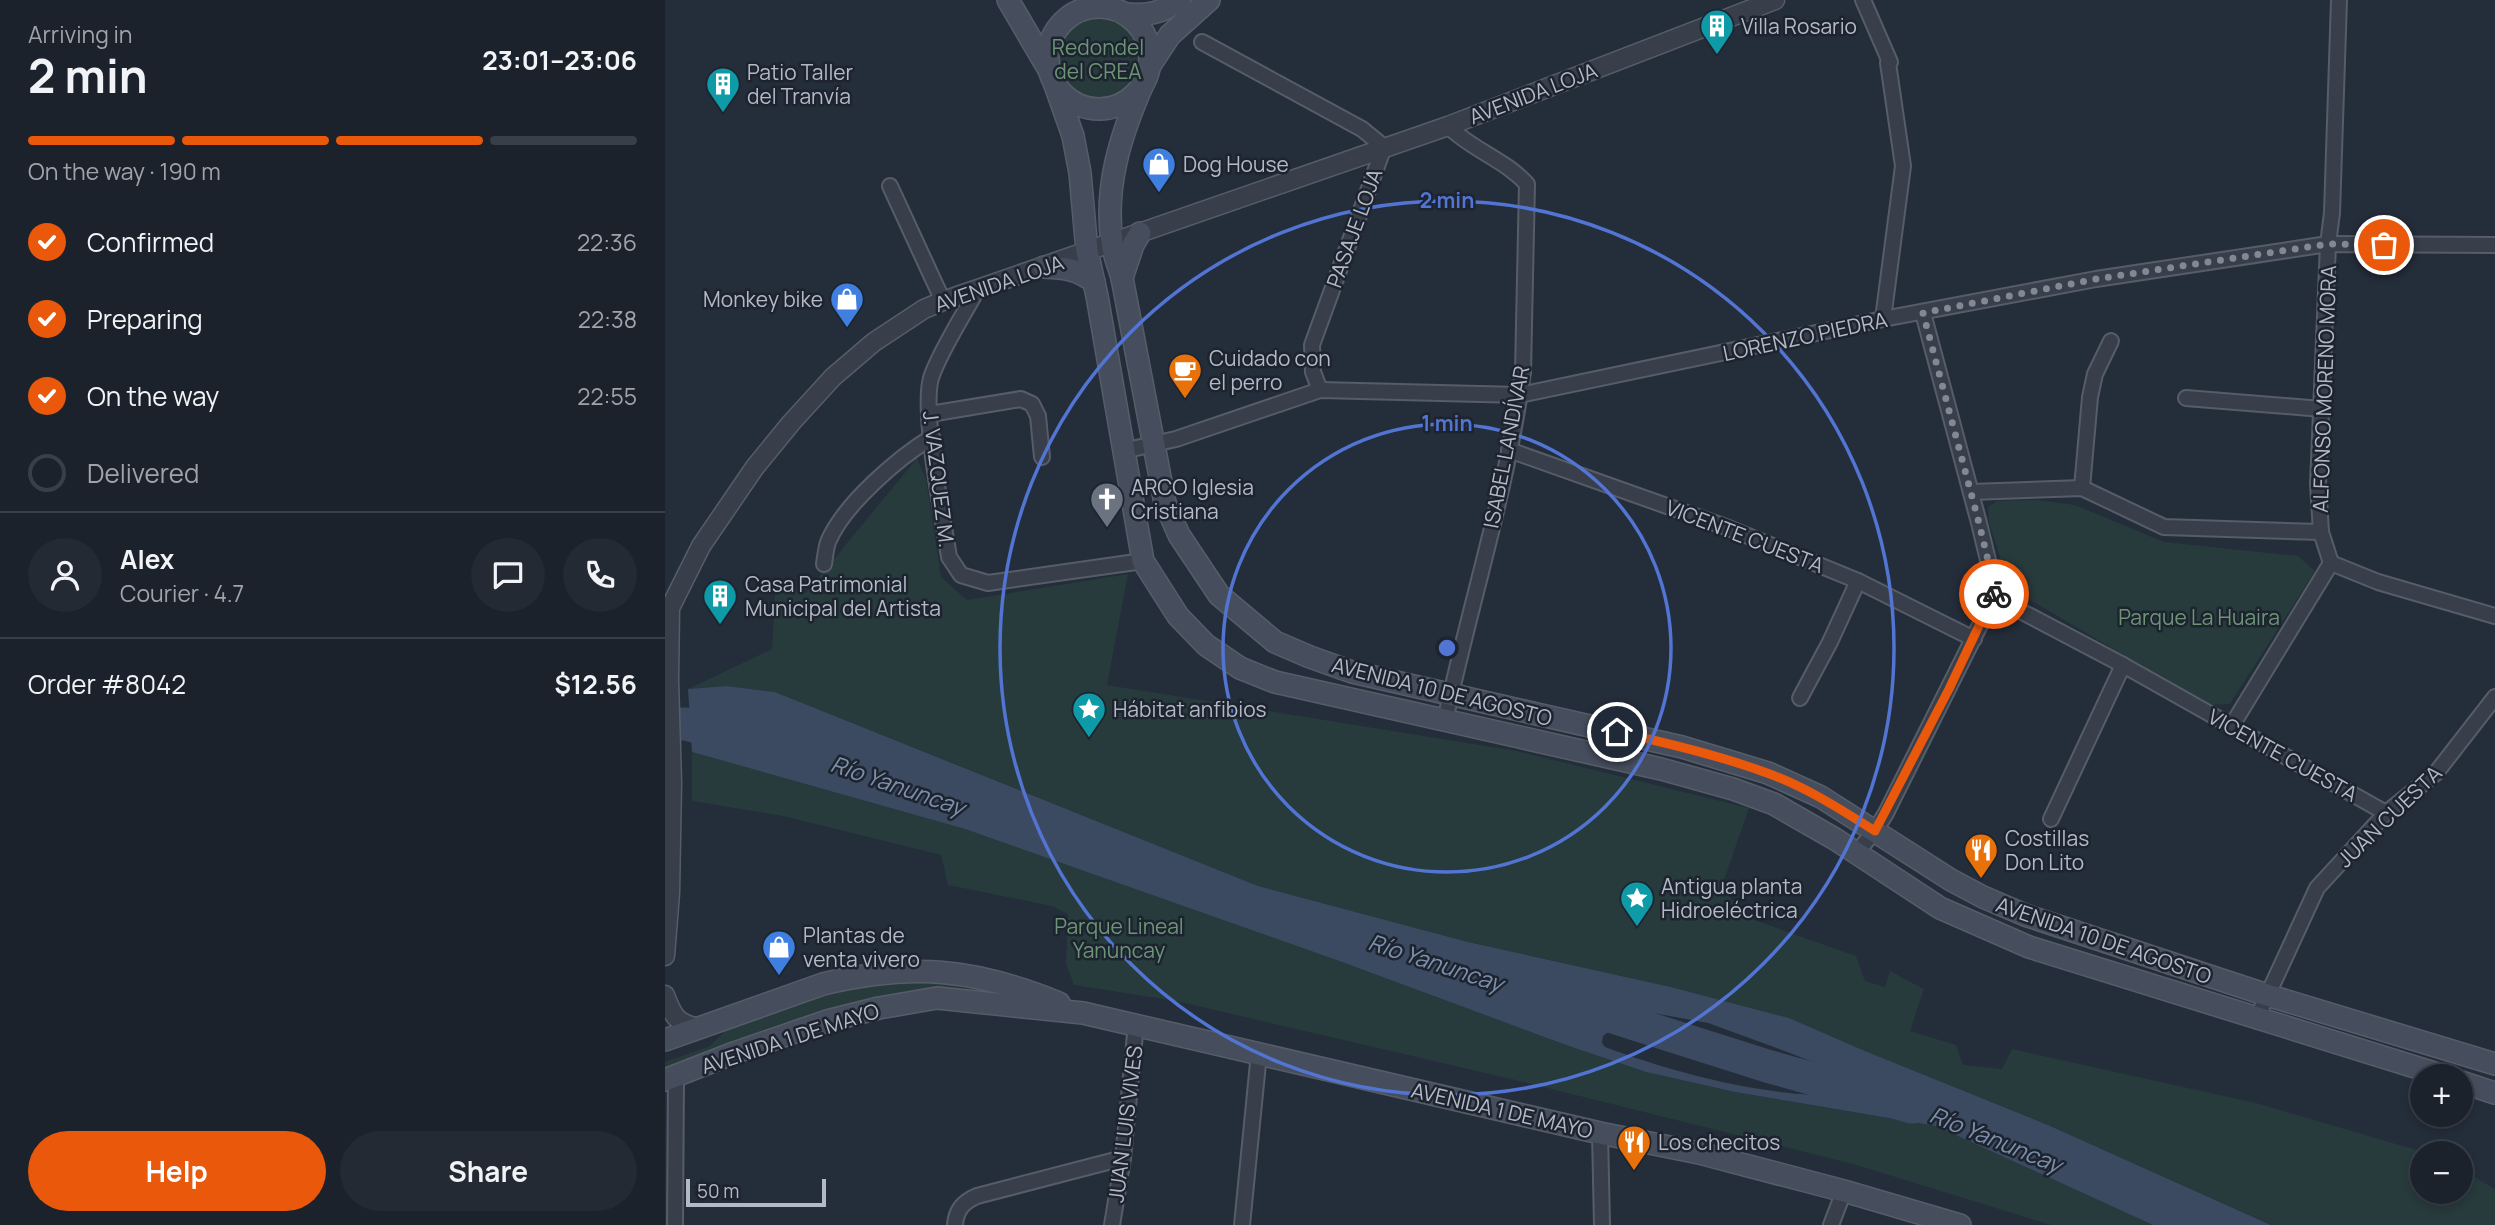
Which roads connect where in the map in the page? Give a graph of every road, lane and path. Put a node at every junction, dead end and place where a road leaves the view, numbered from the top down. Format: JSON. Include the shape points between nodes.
{"nodes":[{"id":1,"x":1008,"y":0,"type":"edge"},
{"id":2,"x":1180,"y":0,"type":"edge"},
{"id":3,"x":1209,"y":0,"type":"edge"},
{"id":4,"x":1775,"y":0,"type":"edge"},
{"id":5,"x":1864,"y":0,"type":"edge"},
{"id":6,"x":2339,"y":0,"type":"edge"},
{"id":7,"x":1111,"y":7,"type":"edge"},
{"id":8,"x":1202,"y":42,"type":"dead end"},
{"id":9,"x":1146,"y":76,"type":"junction"},
{"id":10,"x":1052,"y":77,"type":"junction"},
{"id":11,"x":1448,"y":126,"type":"junction"},
{"id":12,"x":1384,"y":147,"type":"junction"},
{"id":13,"x":890,"y":186,"type":"dead end"},
{"id":14,"x":1140,"y":233,"type":"junction"},
{"id":15,"x":1112,"y":243,"type":"junction"},
{"id":16,"x":2328,"y":244,"type":"junction"},
{"id":17,"x":2495,"y":245,"type":"edge"},
{"id":18,"x":1087,"y":251,"type":"junction"},
{"id":19,"x":1044,"y":267,"type":"junction"},
{"id":20,"x":1122,"y":278,"type":"junction"},
{"id":21,"x":1094,"y":282,"type":"junction"},
{"id":22,"x":977,"y":290,"type":"junction"},
{"id":23,"x":943,"y":301,"type":"junction"},
{"id":24,"x":1923,"y":313,"type":"junction"},
{"id":25,"x":1882,"y":319,"type":"junction"},
{"id":26,"x":2111,"y":341,"type":"dead end"},
{"id":27,"x":1320,"y":390,"type":"junction"},
{"id":28,"x":1520,"y":395,"type":"junction"},
{"id":29,"x":2186,"y":398,"type":"dead end"},
{"id":30,"x":2322,"y":409,"type":"junction"},
{"id":31,"x":930,"y":414,"type":"junction"},
{"id":32,"x":932,"y":437,"type":"junction"},
{"id":33,"x":1152,"y":445,"type":"junction"},
{"id":34,"x":1509,"y":450,"type":"junction"},
{"id":35,"x":1123,"y":451,"type":"junction"},
{"id":36,"x":1042,"y":457,"type":"dead end"},
{"id":37,"x":2082,"y":488,"type":"junction"},
{"id":38,"x":1971,"y":492,"type":"junction"},
{"id":39,"x":2321,"y":532,"type":"junction"},
{"id":40,"x":1143,"y":561,"type":"junction"},
{"id":41,"x":2331,"y":563,"type":"junction"},
{"id":42,"x":824,"y":564,"type":"dead end"},
{"id":43,"x":1858,"y":581,"type":"junction"},
{"id":44,"x":1994,"y":597,"type":"junction"},
{"id":45,"x":667,"y":610,"type":"edge"},
{"id":46,"x":2495,"y":616,"type":"edge"},
{"id":47,"x":1974,"y":639,"type":"junction"},
{"id":48,"x":2123,"y":665,"type":"junction"},
{"id":49,"x":1450,"y":694,"type":"junction"},
{"id":50,"x":2495,"y":697,"type":"edge"},
{"id":51,"x":1800,"y":698,"type":"dead end"},
{"id":52,"x":1445,"y":721,"type":"junction"},
{"id":53,"x":2231,"y":727,"type":"junction"},
{"id":54,"x":668,"y":810,"type":"edge"},
{"id":55,"x":2386,"y":813,"type":"junction"},
{"id":56,"x":2051,"y":819,"type":"dead end"},
{"id":57,"x":1875,"y":831,"type":"junction"},
{"id":58,"x":1857,"y":852,"type":"junction"},
{"id":59,"x":665,"y":956,"type":"edge"},
{"id":60,"x":665,"y":995,"type":"edge"},
{"id":61,"x":2267,"y":995,"type":"junction"},
{"id":62,"x":1083,"y":1013,"type":"junction"},
{"id":63,"x":2257,"y":1016,"type":"junction"},
{"id":64,"x":1136,"y":1024,"type":"junction"},
{"id":65,"x":699,"y":1028,"type":"junction"},
{"id":66,"x":665,"y":1040,"type":"edge"},
{"id":67,"x":1259,"y":1053,"type":"junction"},
{"id":68,"x":2495,"y":1064,"type":"edge"},
{"id":69,"x":2410,"y":1065,"type":"edge"},
{"id":70,"x":671,"y":1078,"type":"edge"},
{"id":71,"x":2473,"y":1086,"type":"edge"},
{"id":72,"x":2495,"y":1093,"type":"edge"},
{"id":73,"x":1600,"y":1133,"type":"junction"},
{"id":74,"x":1123,"y":1158,"type":"junction"},
{"id":75,"x":1844,"y":1191,"type":"junction"},
{"id":76,"x":675,"y":1225,"type":"edge"},
{"id":77,"x":955,"y":1225,"type":"edge"},
{"id":78,"x":1112,"y":1225,"type":"edge"},
{"id":79,"x":1242,"y":1225,"type":"edge"},
{"id":80,"x":1602,"y":1225,"type":"edge"},
{"id":81,"x":1832,"y":1225,"type":"edge"},
{"id":82,"x":1960,"y":1225,"type":"edge"}],
"edges":[{"from":1,"to":10,"type":"main road"},
{"from":2,"to":7,"type":"main road","via":[[1154,14]]},
{"from":3,"to":9,"type":"main road","via":[[1170,35]]},
{"from":4,"to":11,"type":"street","name":"AVENIDA LOJA"},
{"from":5,"to":25,"type":"street","via":[[1890,62],[1903,166]]},
{"from":6,"to":16,"type":"street","name":"ALFONSO MORENO MORA"},
{"from":7,"to":9,"type":"main road","via":[[1143,32],[1148,44]]},
{"from":7,"to":10,"type":"main road","via":[[1091,7],[1062,23],[1048,53]]},
{"from":8,"to":12,"type":"street","name":"PASAJE LOJA","via":[[1362,129]]},
{"from":9,"to":10,"type":"main road","via":[[1133,95],[1107,108],[1078,104],[1065,96]]},
{"from":9,"to":15,"type":"main road","name":"AVENIDA 10 DE AGOSTO","via":[[1114,165]]},
{"from":10,"to":18,"type":"main road","name":"AVENIDA 10 DE AGOSTO","via":[[1073,136]]},
{"from":11,"to":12,"type":"street","name":"AVENIDA LOJA"},
{"from":11,"to":28,"type":"street","name":"ISABEL LANDÍVAR","via":[[1461,139],[1513,169],[1527,184]]},
{"from":12,"to":14,"type":"street","name":"AVENIDA LOJA"},
{"from":12,"to":27,"type":"street","name":"PASAJE LOJA","via":[[1312,345],[1313,372]]},
{"from":13,"to":23,"type":"street"},
{"from":14,"to":15,"type":"street","name":"AVENIDA LOJA"},
{"from":14,"to":20,"type":"main road"},
{"from":15,"to":18,"type":"street","name":"AVENIDA LOJA"},
{"from":15,"to":20,"type":"main road","name":"AVENIDA 10 DE AGOSTO"},
{"from":16,"to":17,"type":"street","name":"LORENZO PIEDRA"},
{"from":16,"to":24,"type":"street","name":"LORENZO PIEDRA","via":[[2096,279]]},
{"from":16,"to":30,"type":"street","name":"ALFONSO MORENO MORA"},
{"from":18,"to":19,"type":"street","name":"AVENIDA LOJA"},
{"from":18,"to":21,"type":"main road","name":"AVENIDA 10 DE AGOSTO"},
{"from":19,"to":21,"type":"main road","via":[[1068,268]]},
{"from":19,"to":22,"type":"street","name":"AVENIDA LOJA"},
{"from":20,"to":33,"type":"main road","name":"AVENIDA 10 DE AGOSTO"},
{"from":21,"to":35,"type":"main road","name":"AVENIDA 10 DE AGOSTO"},
{"from":22,"to":23,"type":"street","name":"AVENIDA LOJA"},
{"from":22,"to":31,"type":"street","name":"J. VAZQUEZ M.","via":[[931,376]]},
{"from":23,"to":45,"type":"street","name":"AVENIDA LOJA","via":[[874,342],[791,423],[701,546]]},
{"from":24,"to":25,"type":"street","name":"LORENZO PIEDRA"},
{"from":24,"to":38,"type":"street"},
{"from":25,"to":28,"type":"street","name":"LORENZO PIEDRA"},
{"from":26,"to":37,"type":"street","via":[[2090,397]]},
{"from":27,"to":28,"type":"street","name":"LORENZO PIEDRA"},
{"from":27,"to":33,"type":"street","name":"LORENZO PIEDRA"},
{"from":28,"to":34,"type":"street","name":"ISABEL LANDÍVAR"},
{"from":29,"to":30,"type":"street"},
{"from":30,"to":39,"type":"street","name":"ALFONSO MORENO MORA"},
{"from":31,"to":32,"type":"street","name":"J. VAZQUEZ M."},
{"from":31,"to":36,"type":"street","via":[[1021,399],[1033,404],[1038,416]]},
{"from":32,"to":40,"type":"street","name":"J. VAZQUEZ M.","via":[[949,556],[961,575],[988,583]]},
{"from":32,"to":42,"type":"street","via":[[906,453],[849,510],[828,542]]},
{"from":33,"to":35,"type":"street","name":"LORENZO PIEDRA"},
{"from":33,"to":49,"type":"main road","name":"AVENIDA 10 DE AGOSTO","via":[[1165,503],[1179,535],[1219,595],[1247,619],[1275,642],[1310,657],[1352,672]]},
{"from":34,"to":43,"type":"street","name":"VICENTE CUESTA","via":[[1727,527]]},
{"from":34,"to":49,"type":"street","name":"ISABEL LANDÍVAR"},
{"from":35,"to":40,"type":"main road","name":"AVENIDA 10 DE AGOSTO"},
{"from":37,"to":38,"type":"street"},
{"from":37,"to":39,"type":"street","via":[[2164,527]]},
{"from":38,"to":44,"type":"street"},
{"from":39,"to":41,"type":"street","name":"ALFONSO MORENO MORA"},
{"from":40,"to":52,"type":"main road","name":"AVENIDA 10 DE AGOSTO","via":[[1178,616],[1206,645],[1240,668],[1300,689]]},
{"from":41,"to":46,"type":"street","via":[[2378,583]]},
{"from":41,"to":53,"type":"street"},
{"from":43,"to":47,"type":"street","name":"VICENTE CUESTA"},
{"from":43,"to":51,"type":"street"},
{"from":44,"to":47,"type":"street"},
{"from":44,"to":48,"type":"street","name":"VICENTE CUESTA"},
{"from":45,"to":54,"type":"street","name":"AVENIDA LOJA","via":[[672,743]]},
{"from":47,"to":57,"type":"street"},
{"from":48,"to":53,"type":"street","name":"VICENTE CUESTA"},
{"from":48,"to":56,"type":"street"},
{"from":49,"to":52,"type":"street","name":"ISABEL LANDÍVAR"},
{"from":49,"to":57,"type":"main road","name":"AVENIDA 10 DE AGOSTO","via":[[1682,747],[1768,773],[1821,797]]},
{"from":50,"to":55,"type":"street","name":"JUAN CUESTA","via":[[2436,773]]},
{"from":52,"to":58,"type":"main road","name":"AVENIDA 10 DE AGOSTO","via":[[1733,789],[1774,804]]},
{"from":53,"to":55,"type":"street","name":"VICENTE CUESTA"},
{"from":54,"to":59,"type":"street","name":"AVENIDA LOJA","via":[[670,893]]},
{"from":55,"to":61,"type":"street","name":"JUAN CUESTA","via":[[2317,888]]},
{"from":57,"to":58,"type":"street"},
{"from":57,"to":61,"type":"main road","name":"AVENIDA 10 DE AGOSTO","via":[[1983,897],[2073,933]]},
{"from":58,"to":63,"type":"main road","name":"AVENIDA 10 DE AGOSTO","via":[[1940,908],[1985,929],[2029,947]]},
{"from":60,"to":65,"type":"street","via":[[671,1013]]},
{"from":61,"to":63,"type":"street","name":"JUAN CUESTA"},
{"from":61,"to":68,"type":"main road","name":"AVENIDA 10 DE AGOSTO"},
{"from":62,"to":64,"type":"main road","name":"AVENIDA 1 DE MAYO"},
{"from":62,"to":65,"type":"main road","name":"AVENIDA 1 DE MAYO","via":[[1028,991],[957,972],[912,970],[823,984]]},
{"from":62,"to":70,"type":"main road","name":"AVENIDA 1 DE MAYO","via":[[937,998],[827,1021]]},
{"from":63,"to":69,"type":"main road","name":"AVENIDA 10 DE AGOSTO"},
{"from":64,"to":67,"type":"main road","name":"AVENIDA 1 DE MAYO"},
{"from":64,"to":74,"type":"street","name":"JUAN LUIS VIVES"},
{"from":65,"to":66,"type":"main road","name":"AVENIDA 1 DE MAYO"},
{"from":67,"to":73,"type":"main road","name":"AVENIDA 1 DE MAYO"},
{"from":67,"to":79,"type":"street"},
{"from":70,"to":76,"type":"street"},
{"from":71,"to":72,"type":"main road"},
{"from":73,"to":75,"type":"main road","name":"AVENIDA 1 DE MAYO"},
{"from":73,"to":80,"type":"street"},
{"from":74,"to":77,"type":"street","via":[[969,1199],[959,1209]]},
{"from":74,"to":78,"type":"street","name":"JUAN LUIS VIVES"},
{"from":75,"to":81,"type":"street"},
{"from":75,"to":82,"type":"main road","name":"AVENIDA 1 DE MAYO"}]}
